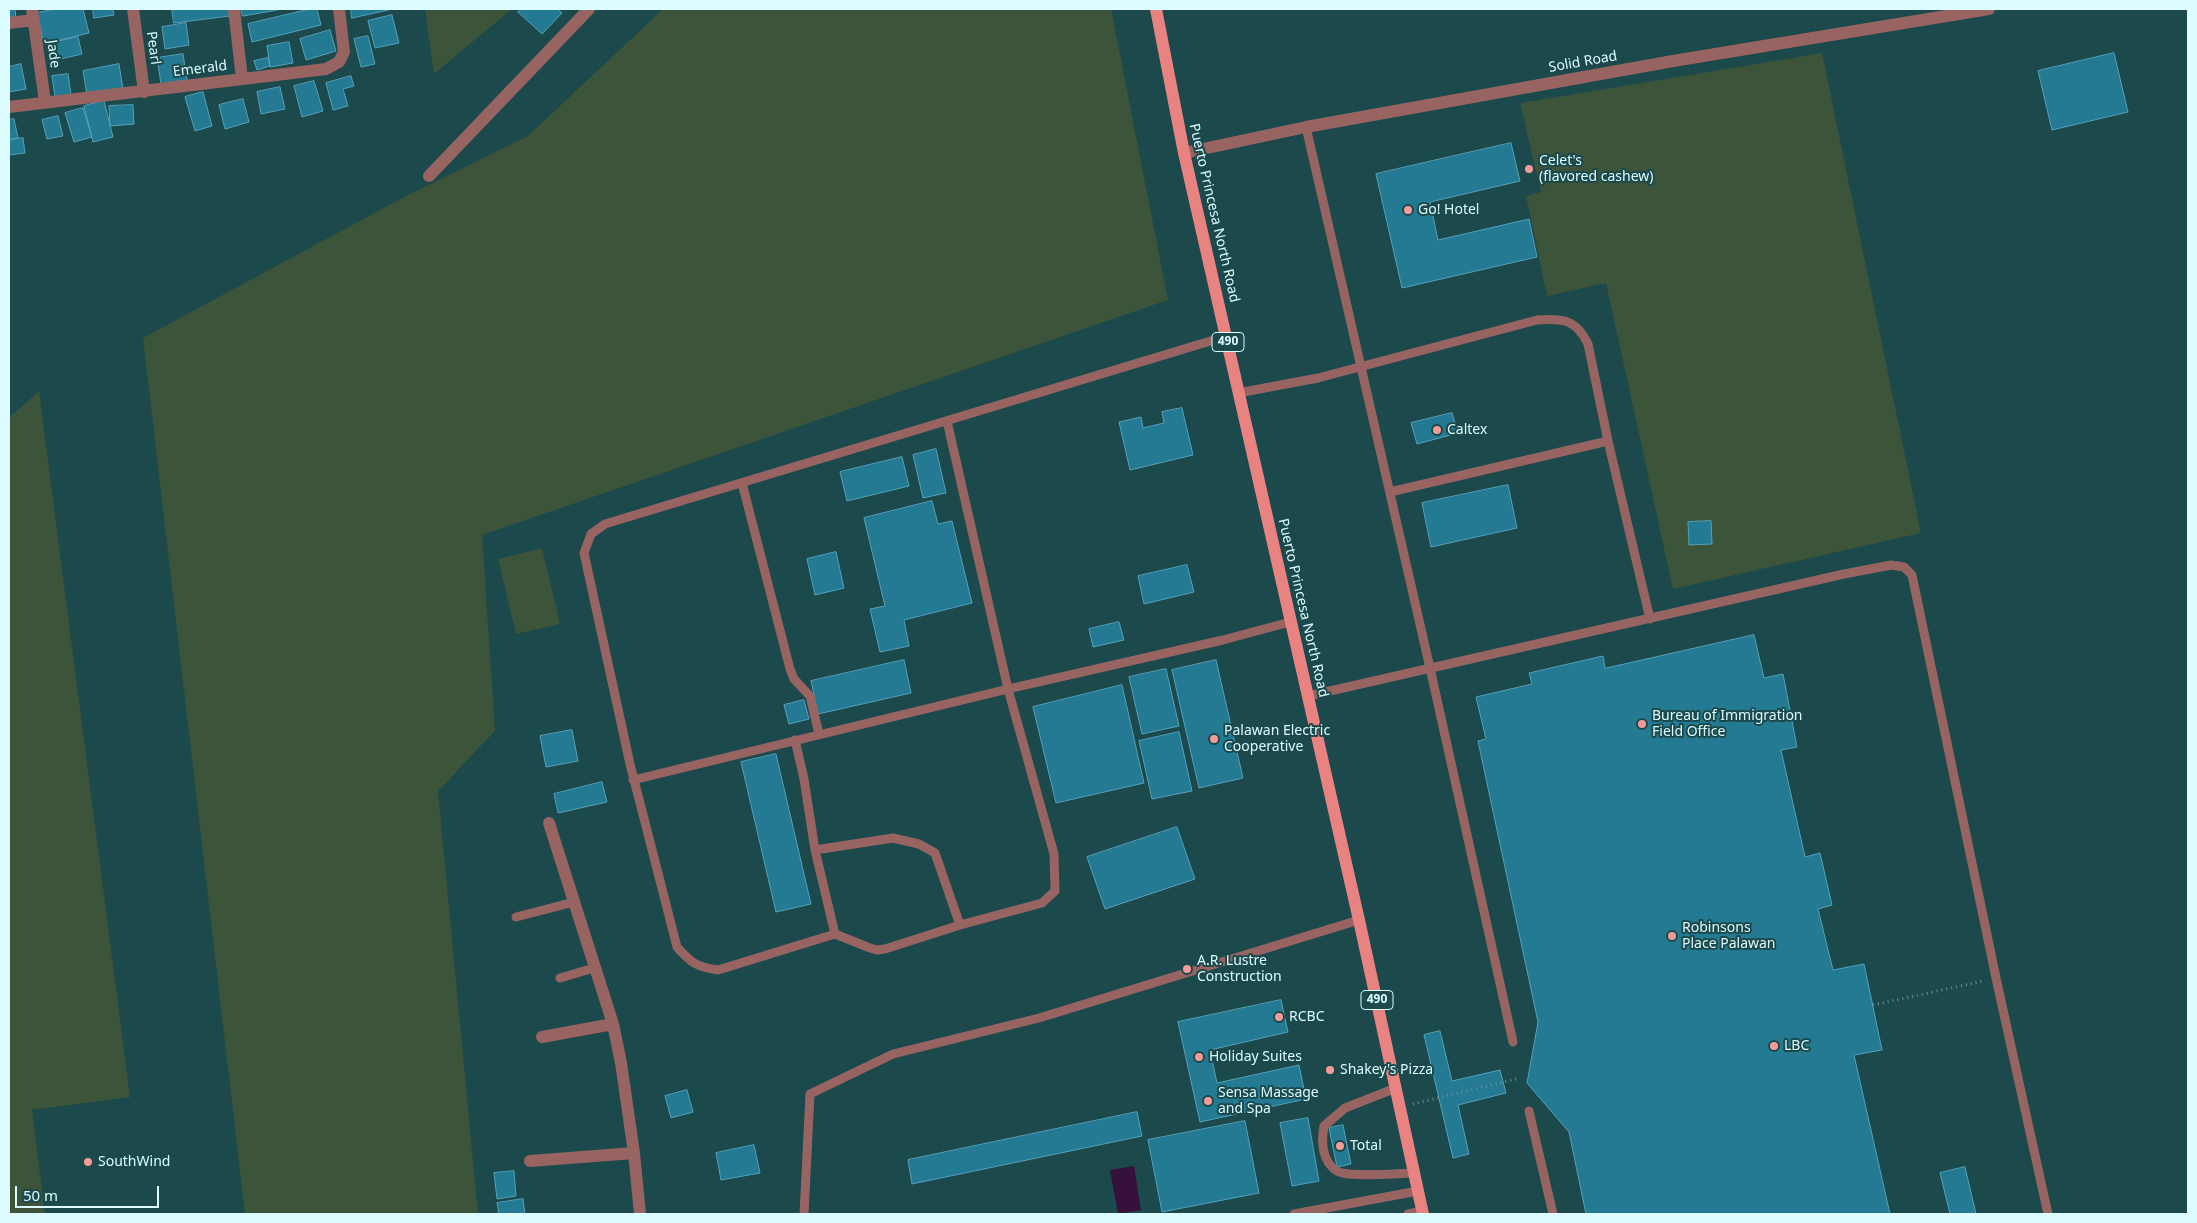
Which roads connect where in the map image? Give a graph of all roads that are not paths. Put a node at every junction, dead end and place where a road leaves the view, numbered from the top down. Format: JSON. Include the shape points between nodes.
{"nodes":[{"id":1,"x":133,"y":9,"type":"edge"},
{"id":2,"x":234,"y":9,"type":"edge"},
{"id":3,"x":339,"y":9,"type":"edge"},
{"id":4,"x":589,"y":9,"type":"edge"},
{"id":5,"x":1156,"y":9,"type":"edge"},
{"id":6,"x":1989,"y":9,"type":"edge"},
{"id":7,"x":33,"y":14,"type":"edge"},
{"id":8,"x":9,"y":23,"type":"edge"},
{"id":9,"x":242,"y":79,"type":"junction"},
{"id":10,"x":144,"y":92,"type":"junction"},
{"id":11,"x":45,"y":102,"type":"junction"},
{"id":12,"x":9,"y":107,"type":"edge"},
{"id":13,"x":1306,"y":127,"type":"junction"},
{"id":14,"x":1184,"y":153,"type":"junction"},
{"id":15,"x":430,"y":176,"type":"dead end"},
{"id":16,"x":1227,"y":336,"type":"junction"},
{"id":17,"x":1362,"y":367,"type":"junction"},
{"id":18,"x":1238,"y":393,"type":"junction"},
{"id":19,"x":947,"y":421,"type":"junction"},
{"id":20,"x":1608,"y":441,"type":"junction"},
{"id":21,"x":742,"y":483,"type":"junction"},
{"id":22,"x":1390,"y":492,"type":"junction"},
{"id":23,"x":1650,"y":619,"type":"junction"},
{"id":24,"x":1290,"y":622,"type":"junction"},
{"id":25,"x":1430,"y":668,"type":"junction"},
{"id":26,"x":1008,"y":689,"type":"junction"},
{"id":27,"x":1308,"y":696,"type":"junction"},
{"id":28,"x":819,"y":734,"type":"junction"},
{"id":29,"x":795,"y":740,"type":"junction"},
{"id":30,"x":634,"y":780,"type":"junction"},
{"id":31,"x":549,"y":823,"type":"dead end"},
{"id":32,"x":814,"y":850,"type":"junction"},
{"id":33,"x":574,"y":902,"type":"junction"},
{"id":34,"x":516,"y":917,"type":"dead end"},
{"id":35,"x":1359,"y":920,"type":"junction"},
{"id":36,"x":960,"y":925,"type":"junction"},
{"id":37,"x":835,"y":934,"type":"junction"},
{"id":38,"x":594,"y":968,"type":"junction"},
{"id":39,"x":560,"y":978,"type":"dead end"},
{"id":40,"x":612,"y":1024,"type":"junction"},
{"id":41,"x":542,"y":1037,"type":"dead end"},
{"id":42,"x":1513,"y":1042,"type":"dead end"},
{"id":43,"x":1396,"y":1088,"type":"junction"},
{"id":44,"x":1529,"y":1111,"type":"dead end"},
{"id":45,"x":634,"y":1153,"type":"junction"},
{"id":46,"x":530,"y":1161,"type":"dead end"},
{"id":47,"x":1414,"y":1173,"type":"junction"},
{"id":48,"x":1418,"y":1190,"type":"junction"},
{"id":49,"x":1423,"y":1213,"type":"edge"},
{"id":50,"x":640,"y":1214,"type":"edge"},
{"id":51,"x":804,"y":1214,"type":"edge"},
{"id":52,"x":1294,"y":1214,"type":"edge"},
{"id":53,"x":1408,"y":1214,"type":"edge"},
{"id":54,"x":1553,"y":1214,"type":"edge"},
{"id":55,"x":2048,"y":1214,"type":"edge"}],
"edges":[{"from":1,"to":10,"type":"street","name":"Pearl"},
{"from":2,"to":9,"type":"street"},
{"from":3,"to":9,"type":"street","name":"Emerald","via":[[344,52],[339,62],[326,69]]},
{"from":4,"to":15,"type":"street"},
{"from":5,"to":14,"type":"main road","name":"Puerto Princesa North Road","number":"490"},
{"from":6,"to":13,"type":"street","name":"Solid Road","via":[[1673,61]]},
{"from":7,"to":8,"type":"street"},
{"from":7,"to":11,"type":"street","name":"Jade"},
{"from":9,"to":10,"type":"street","name":"Emerald"},
{"from":10,"to":11,"type":"street","name":"Emerald"},
{"from":11,"to":12,"type":"street","name":"Emerald"},
{"from":13,"to":14,"type":"street","name":"Solid Road"},
{"from":13,"to":17,"type":"lane"},
{"from":14,"to":16,"type":"main road","name":"Puerto Princesa North Road","number":"490"},
{"from":16,"to":18,"type":"main road","name":"Puerto Princesa North Road","number":"490"},
{"from":16,"to":19,"type":"lane"},
{"from":17,"to":18,"type":"lane"},
{"from":17,"to":20,"type":"lane","via":[[1537,320],[1556,318],[1582,331],[1588,344]]},
{"from":17,"to":22,"type":"lane"},
{"from":18,"to":24,"type":"main road","name":"Puerto Princesa North Road","number":"490"},
{"from":19,"to":21,"type":"lane"},
{"from":19,"to":26,"type":"lane"},
{"from":20,"to":22,"type":"lane"},
{"from":20,"to":23,"type":"lane"},
{"from":21,"to":28,"type":"lane","via":[[790,669],[794,679],[810,696]]},
{"from":21,"to":30,"type":"lane","via":[[605,524],[591,534],[584,554]]},
{"from":22,"to":25,"type":"lane"},
{"from":23,"to":25,"type":"lane"},
{"from":23,"to":55,"type":"lane","via":[[1891,565],[1904,567],[1912,575]]},
{"from":24,"to":26,"type":"lane"},
{"from":24,"to":27,"type":"main road","name":"Puerto Princesa North Road","number":"490"},
{"from":25,"to":27,"type":"lane"},
{"from":25,"to":42,"type":"lane"},
{"from":26,"to":28,"type":"lane"},
{"from":26,"to":36,"type":"lane","via":[[1054,854],[1055,891],[1042,903]]},
{"from":27,"to":35,"type":"main road","name":"Puerto Princesa North Road","number":"490"},
{"from":28,"to":29,"type":"lane"},
{"from":29,"to":30,"type":"lane"},
{"from":29,"to":32,"type":"lane"},
{"from":30,"to":37,"type":"lane","via":[[677,947],[687,959],[699,968],[718,970]]},
{"from":31,"to":33,"type":"street"},
{"from":32,"to":36,"type":"lane","via":[[893,838],[919,844],[935,853]]},
{"from":32,"to":37,"type":"lane"},
{"from":33,"to":34,"type":"lane"},
{"from":33,"to":38,"type":"street"},
{"from":35,"to":43,"type":"main road","name":"Puerto Princesa North Road","number":"490"},
{"from":35,"to":51,"type":"lane","via":[[1040,1018],[893,1054],[810,1094]]},
{"from":36,"to":37,"type":"lane","via":[[877,950]]},
{"from":38,"to":39,"type":"lane"},
{"from":38,"to":40,"type":"street"},
{"from":40,"to":41,"type":"street"},
{"from":40,"to":45,"type":"street"},
{"from":43,"to":47,"type":"main road","name":"Puerto Princesa North Road","number":"490"},
{"from":43,"to":47,"type":"lane","via":[[1345,1108],[1324,1126],[1324,1154],[1338,1172]]},
{"from":44,"to":54,"type":"lane"},
{"from":45,"to":46,"type":"street"},
{"from":45,"to":50,"type":"street"},
{"from":47,"to":48,"type":"main road","name":"Puerto Princesa North Road","number":"490"},
{"from":48,"to":49,"type":"main road","name":"Puerto Princesa North Road","number":"490"},
{"from":48,"to":52,"type":"lane"},
{"from":49,"to":53,"type":"lane"}]}
